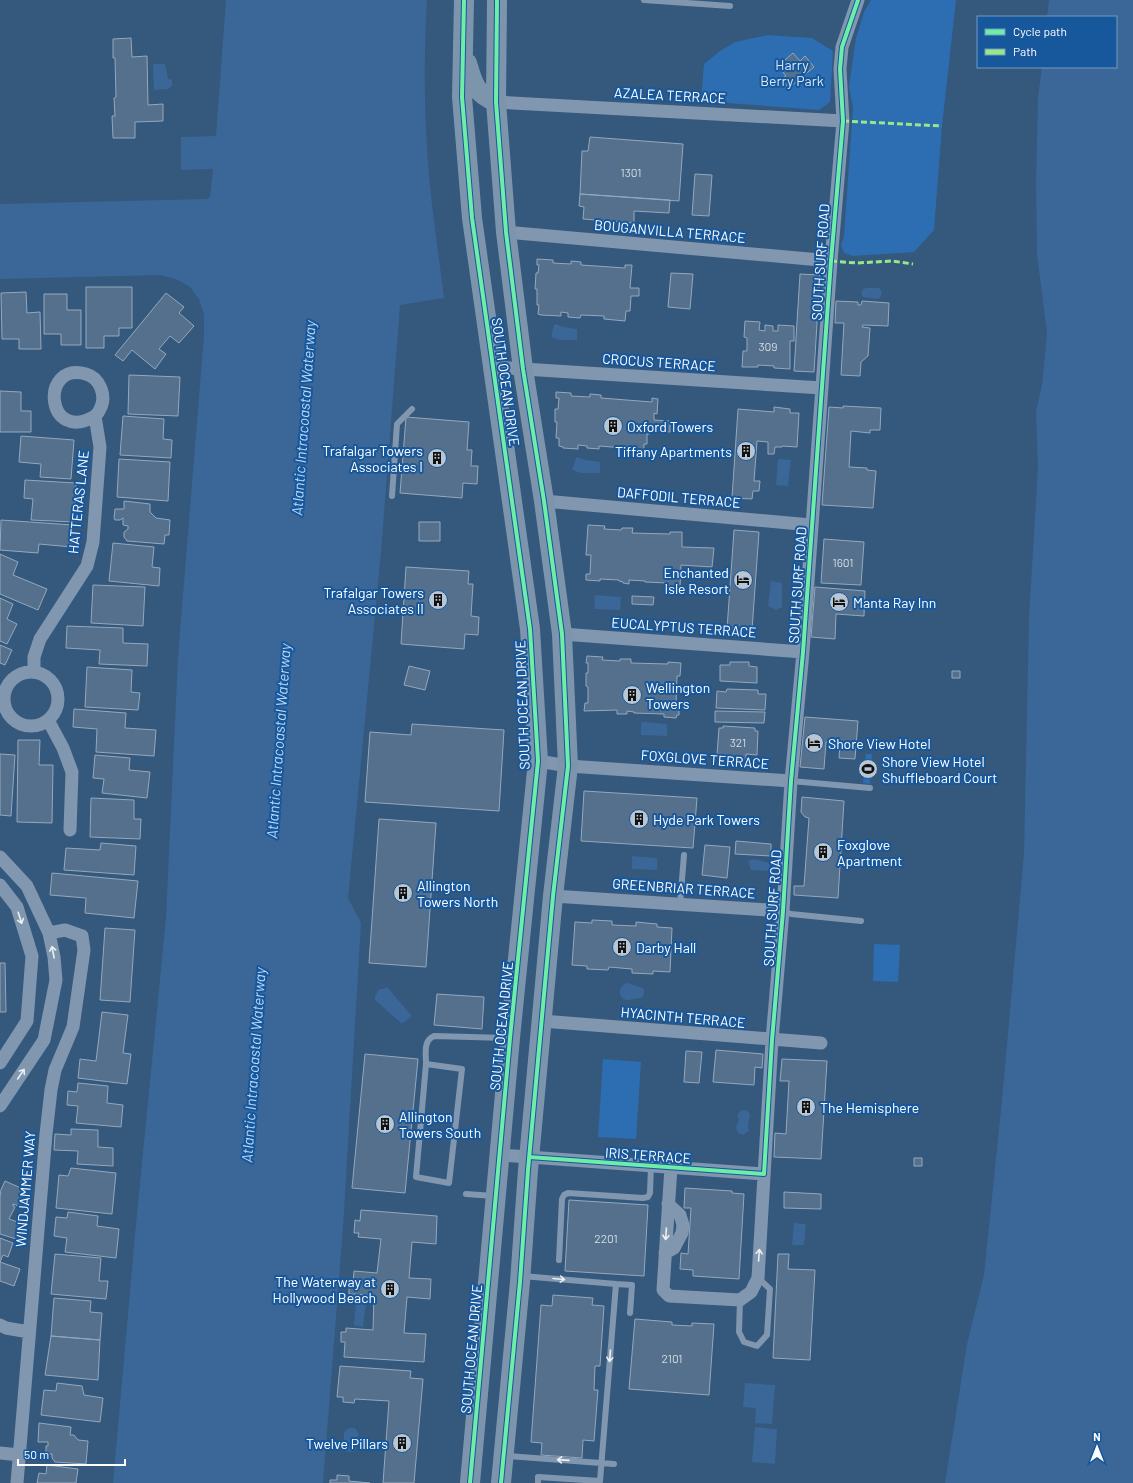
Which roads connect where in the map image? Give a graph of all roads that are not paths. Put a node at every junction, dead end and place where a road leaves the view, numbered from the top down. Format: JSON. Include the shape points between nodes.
{"nodes":[{"id":1,"x":464,"y":0,"type":"edge"},
{"id":2,"x":498,"y":0,"type":"edge"},
{"id":3,"x":644,"y":0,"type":"edge"},
{"id":4,"x":858,"y":0,"type":"edge"},
{"id":5,"x":672,"y":1,"type":"edge"},
{"id":6,"x":730,"y":6,"type":"dead end"},
{"id":7,"x":464,"y":24,"type":"junction"},
{"id":8,"x":496,"y":102,"type":"junction"},
{"id":9,"x":843,"y":121,"type":"junction"},
{"id":10,"x":506,"y":232,"type":"junction"},
{"id":11,"x":831,"y":261,"type":"junction"},
{"id":12,"x":493,"y":367,"type":"junction"},
{"id":13,"x":523,"y":369,"type":"junction"},
{"id":14,"x":822,"y":388,"type":"junction"},
{"id":15,"x":412,"y":409,"type":"dead end"},
{"id":16,"x":95,"y":416,"type":"dead end"},
{"id":17,"x":392,"y":496,"type":"dead end"},
{"id":18,"x":544,"y":501,"type":"junction"},
{"id":19,"x":811,"y":525,"type":"junction"},
{"id":20,"x":562,"y":634,"type":"junction"},
{"id":21,"x":803,"y":652,"type":"junction"},
{"id":22,"x":34,"y":672,"type":"junction"},
{"id":23,"x":5,"y":719,"type":"edge"},
{"id":24,"x":48,"y":720,"type":"junction"},
{"id":25,"x":538,"y":761,"type":"junction"},
{"id":26,"x":568,"y":766,"type":"junction"},
{"id":27,"x":791,"y":781,"type":"junction"},
{"id":28,"x":870,"y":788,"type":"dead end"},
{"id":29,"x":70,"y":830,"type":"dead end"},
{"id":30,"x":684,"y":855,"type":"dead end"},
{"id":31,"x":0,"y":858,"type":"edge"},
{"id":32,"x":0,"y":885,"type":"edge"},
{"id":33,"x":553,"y":896,"type":"junction"},
{"id":34,"x":680,"y":904,"type":"junction"},
{"id":35,"x":783,"y":911,"type":"junction"},
{"id":36,"x":861,"y":921,"type":"dead end"},
{"id":37,"x":49,"y":933,"type":"junction"},
{"id":38,"x":542,"y":1021,"type":"junction"},
{"id":39,"x":510,"y":1038,"type":"junction"},
{"id":40,"x":772,"y":1040,"type":"junction"},
{"id":41,"x":821,"y":1043,"type":"dead end"},
{"id":42,"x":0,"y":1064,"type":"edge"},
{"id":43,"x":426,"y":1064,"type":"junction"},
{"id":44,"x":0,"y":1106,"type":"edge"},
{"id":45,"x":500,"y":1155,"type":"junction"},
{"id":46,"x":529,"y":1157,"type":"junction"},
{"id":47,"x":651,"y":1166,"type":"junction"},
{"id":48,"x":671,"y":1168,"type":"junction"},
{"id":49,"x":764,"y":1174,"type":"junction"},
{"id":50,"x":466,"y":1194,"type":"dead end"},
{"id":51,"x":496,"y":1196,"type":"junction"},
{"id":52,"x":559,"y":1260,"type":"dead end"},
{"id":53,"x":520,"y":1276,"type":"junction"},
{"id":54,"x":758,"y":1278,"type":"junction"},
{"id":55,"x":616,"y":1284,"type":"junction"},
{"id":56,"x":740,"y":1300,"type":"junction"},
{"id":57,"x":630,"y":1313,"type":"dead end"},
{"id":58,"x":0,"y":1325,"type":"edge"},
{"id":59,"x":29,"y":1332,"type":"junction"},
{"id":60,"x":0,"y":1453,"type":"edge"},
{"id":61,"x":19,"y":1455,"type":"junction"},
{"id":62,"x":503,"y":1456,"type":"junction"},
{"id":63,"x":602,"y":1463,"type":"junction"},
{"id":64,"x":614,"y":1464,"type":"dead end"},
{"id":65,"x":17,"y":1483,"type":"edge"},
{"id":66,"x":470,"y":1483,"type":"edge"},
{"id":67,"x":501,"y":1483,"type":"edge"},
{"id":68,"x":538,"y":1483,"type":"edge"}],
"edges":[{"from":1,"to":7,"type":"main road","name":"SOUTH OCEAN DRIVE"},
{"from":2,"to":8,"type":"main road","name":"SOUTH OCEAN DRIVE"},
{"from":3,"to":5,"type":"lane"},
{"from":4,"to":9,"type":"street","name":"SOUTH SURF ROAD","via":[[842,47],[840,69]]},
{"from":5,"to":6,"type":"lane"},
{"from":7,"to":8,"type":"main road","via":[[467,63],[471,78],[484,97]]},
{"from":7,"to":12,"type":"main road","name":"SOUTH OCEAN DRIVE","via":[[462,97],[472,218]]},
{"from":8,"to":9,"type":"street","name":"AZALEA TERRACE"},
{"from":8,"to":10,"type":"main road","name":"SOUTH OCEAN DRIVE"},
{"from":9,"to":11,"type":"street","name":"SOUTH SURF ROAD"},
{"from":10,"to":11,"type":"street","name":"BOUGANVILLA TERRACE"},
{"from":10,"to":13,"type":"main road","name":"SOUTH OCEAN DRIVE"},
{"from":11,"to":14,"type":"street","name":"SOUTH SURF ROAD"},
{"from":12,"to":13,"type":"street","name":"CROCUS TERRACE"},
{"from":12,"to":25,"type":"main road","name":"SOUTH OCEAN DRIVE","via":[[530,629]]},
{"from":13,"to":14,"type":"street","name":"CROCUS TERRACE"},
{"from":13,"to":18,"type":"main road","name":"SOUTH OCEAN DRIVE"},
{"from":14,"to":19,"type":"street","name":"SOUTH SURF ROAD"},
{"from":15,"to":17,"type":"lane","via":[[397,424]]},
{"from":16,"to":22,"type":"street","name":"HATTERAS LANE","via":[[100,447],[93,542],[89,560],[40,639],[34,657]]},
{"from":18,"to":19,"type":"street","name":"DAFFODIL TERRACE"},
{"from":18,"to":20,"type":"main road","name":"SOUTH OCEAN DRIVE"},
{"from":19,"to":21,"type":"street","name":"SOUTH SURF ROAD"},
{"from":20,"to":21,"type":"street","name":"EUCALYPTUS TERRACE"},
{"from":20,"to":26,"type":"main road","name":"SOUTH OCEAN DRIVE"},
{"from":21,"to":27,"type":"street","name":"SOUTH SURF ROAD"},
{"from":22,"to":23,"type":"street","via":[[17,676],[10,682],[4,698]]},
{"from":22,"to":24,"type":"street","via":[[43,675],[56,687],[58,705]]},
{"from":23,"to":24,"type":"street","via":[[32,726]]},
{"from":24,"to":29,"type":"street","via":[[72,772]]},
{"from":25,"to":26,"type":"street","name":"FOXGLOVE TERRACE"},
{"from":25,"to":39,"type":"main road","name":"SOUTH OCEAN DRIVE"},
{"from":26,"to":27,"type":"street","name":"FOXGLOVE TERRACE"},
{"from":26,"to":33,"type":"main road","name":"SOUTH OCEAN DRIVE"},
{"from":27,"to":28,"type":"lane","name":"FOXGLOVE TERRACE"},
{"from":27,"to":35,"type":"street","name":"SOUTH SURF ROAD"},
{"from":30,"to":34,"type":"lane"},
{"from":31,"to":37,"type":"street","via":[[27,886]]},
{"from":32,"to":42,"type":"street","one_way":true,"via":[[17,906],[32,956],[27,1021]]},
{"from":33,"to":34,"type":"street","name":"GREENBRIAR TERRACE"},
{"from":33,"to":38,"type":"main road","name":"SOUTH OCEAN DRIVE"},
{"from":34,"to":35,"type":"street","name":"GREENBRIAR TERRACE"},
{"from":35,"to":36,"type":"lane","name":"GREENBRIAR TERRACE"},
{"from":35,"to":40,"type":"street","name":"SOUTH SURF ROAD"},
{"from":44,"to":37,"type":"street","one_way":true,"via":[[44,1040],[56,980]]},
{"from":37,"to":59,"type":"street","name":"WINDJAMMER WAY","via":[[65,930],[82,936],[84,950],[73,1027],[55,1070],[51,1090]]},
{"from":38,"to":40,"type":"street","name":"HYACINTH TERRACE"},
{"from":38,"to":46,"type":"main road","name":"SOUTH OCEAN DRIVE"},
{"from":39,"to":43,"type":"lane","via":[[434,1036],[426,1042]]},
{"from":39,"to":45,"type":"main road","name":"SOUTH OCEAN DRIVE"},
{"from":40,"to":41,"type":"street","name":"HYACINTH TERRACE"},
{"from":40,"to":49,"type":"street","name":"SOUTH SURF ROAD"},
{"from":43,"to":43,"type":"lane","via":[[462,1069],[449,1183],[416,1177]]},
{"from":45,"to":46,"type":"street","name":"IRIS TERRACE"},
{"from":45,"to":51,"type":"main road","name":"SOUTH OCEAN DRIVE"},
{"from":46,"to":47,"type":"street","name":"IRIS TERRACE"},
{"from":46,"to":53,"type":"main road","name":"SOUTH OCEAN DRIVE"},
{"from":47,"to":48,"type":"street","name":"IRIS TERRACE"},
{"from":47,"to":52,"type":"lane","via":[[648,1197],[568,1193],[564,1195]]},
{"from":48,"to":49,"type":"street","name":"IRIS TERRACE"},
{"from":48,"to":56,"type":"street","one_way":true,"via":[[663,1290],[669,1296]]},
{"from":54,"to":49,"type":"street","name":"SOUTH SURF ROAD","one_way":true},
{"from":50,"to":51,"type":"lane"},
{"from":51,"to":66,"type":"main road","name":"SOUTH OCEAN DRIVE"},
{"from":53,"to":55,"type":"lane","one_way":true},
{"from":53,"to":62,"type":"main road","name":"SOUTH OCEAN DRIVE"},
{"from":54,"to":56,"type":"street","name":"SOUTH SURF ROAD","via":[[751,1292]]},
{"from":54,"to":56,"type":"lane","via":[[770,1289],[767,1335],[757,1346],[744,1342],[739,1332]]},
{"from":55,"to":57,"type":"lane","via":[[632,1285]]},
{"from":55,"to":63,"type":"lane","one_way":true},
{"from":58,"to":59,"type":"street"},
{"from":59,"to":61,"type":"street","name":"WINDJAMMER WAY"},
{"from":60,"to":61,"type":"street"},
{"from":61,"to":65,"type":"street","name":"WINDJAMMER WAY"},
{"from":63,"to":62,"type":"lane","one_way":true},
{"from":62,"to":67,"type":"main road","name":"SOUTH OCEAN DRIVE"},
{"from":63,"to":64,"type":"lane"},
{"from":63,"to":68,"type":"lane","via":[[600,1481],[538,1477]]}]}
